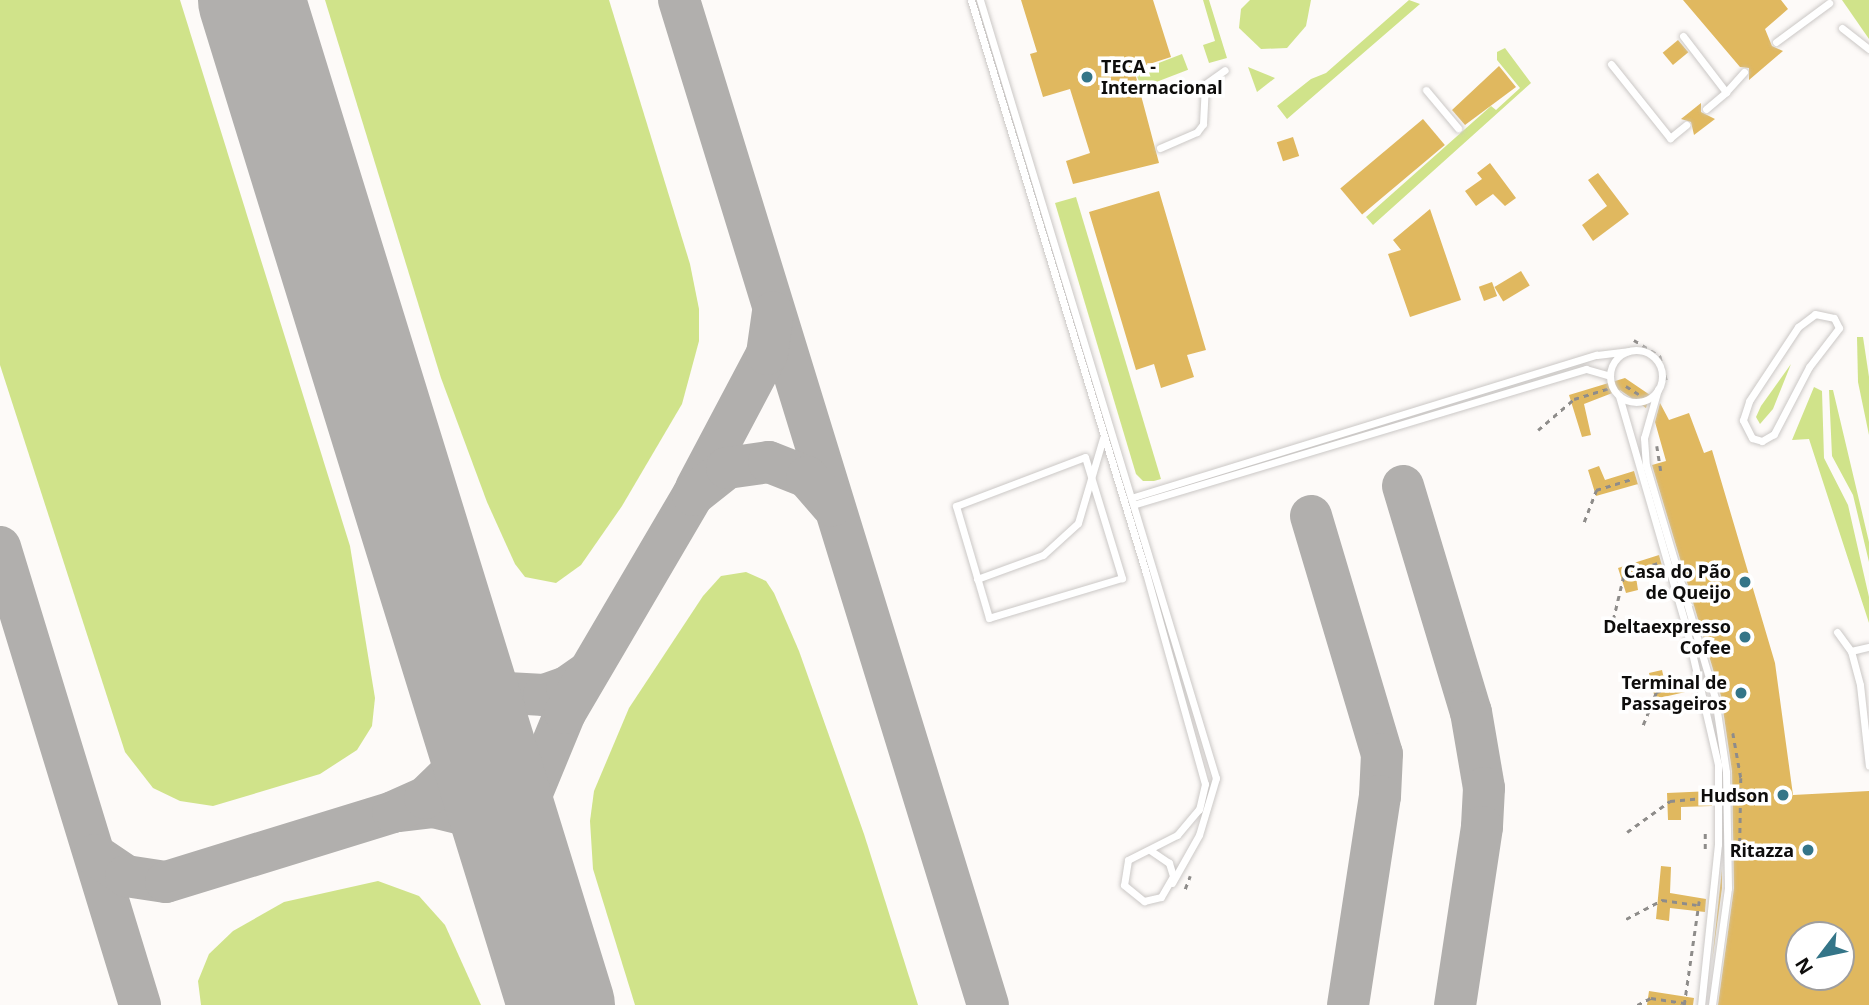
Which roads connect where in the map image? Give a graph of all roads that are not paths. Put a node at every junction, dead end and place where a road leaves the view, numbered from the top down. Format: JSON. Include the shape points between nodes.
{"nodes":[{"id":1,"x":971,"y":0,"type":"edge"},
{"id":2,"x":980,"y":0,"type":"edge"},
{"id":3,"x":1829,"y":4,"type":"dead end"},
{"id":4,"x":1842,"y":27,"type":"dead end"},
{"id":5,"x":1683,"y":36,"type":"dead end"},
{"id":6,"x":1776,"y":42,"type":"dead end"},
{"id":7,"x":1869,"y":49,"type":"edge"},
{"id":8,"x":1611,"y":64,"type":"dead end"},
{"id":9,"x":1225,"y":70,"type":"dead end"},
{"id":10,"x":1744,"y":72,"type":"dead end"},
{"id":11,"x":1426,"y":90,"type":"dead end"},
{"id":12,"x":1726,"y":92,"type":"junction"},
{"id":13,"x":1706,"y":109,"type":"dead end"},
{"id":14,"x":1686,"y":125,"type":"dead end"},
{"id":15,"x":1458,"y":128,"type":"dead end"},
{"id":16,"x":1160,"y":148,"type":"dead end"},
{"id":17,"x":1839,"y":328,"type":"junction"},
{"id":18,"x":1849,"y":328,"type":"dead end"},
{"id":19,"x":1628,"y":351,"type":"junction"},
{"id":20,"x":1610,"y":376,"type":"junction"},
{"id":21,"x":1662,"y":389,"type":"junction"},
{"id":22,"x":1619,"y":396,"type":"junction"},
{"id":23,"x":1104,"y":436,"type":"junction"},
{"id":24,"x":1645,"y":475,"type":"junction"},
{"id":25,"x":1093,"y":484,"type":"junction"},
{"id":26,"x":1135,"y":501,"type":"junction"},
{"id":27,"x":977,"y":579,"type":"junction"},
{"id":28,"x":1837,"y":632,"type":"dead end"},
{"id":29,"x":1869,"y":647,"type":"edge"},
{"id":30,"x":1851,"y":651,"type":"junction"},
{"id":31,"x":1868,"y":766,"type":"edge"},
{"id":32,"x":1151,"y":851,"type":"junction"},
{"id":33,"x":1171,"y":884,"type":"junction"},
{"id":34,"x":1699,"y":1005,"type":"edge"},
{"id":35,"x":1712,"y":1005,"type":"edge"}],
"edges":[{"from":1,"to":23,"type":"lane"},
{"from":2,"to":26,"type":"lane"},
{"from":3,"to":6,"type":"lane"},
{"from":4,"to":7,"type":"lane"},
{"from":5,"to":12,"type":"lane"},
{"from":8,"to":14,"type":"lane","via":[[1670,138]]},
{"from":9,"to":16,"type":"lane","via":[[1205,85],[1203,124],[1197,132]]},
{"from":10,"to":12,"type":"lane"},
{"from":11,"to":15,"type":"lane"},
{"from":12,"to":13,"type":"lane"},
{"from":17,"to":17,"type":"lane","via":[[1807,370],[1774,434],[1762,441],[1752,438],[1744,411],[1798,327],[1815,313],[1833,318]]},
{"from":17,"to":18,"type":"lane"},
{"from":19,"to":20,"type":"lane","via":[[1615,360]]},
{"from":19,"to":21,"type":"lane","via":[[1643,352],[1656,360]]},
{"from":19,"to":26,"type":"lane","via":[[1597,355]]},
{"from":20,"to":22,"type":"lane"},
{"from":20,"to":26,"type":"lane","via":[[1587,369]]},
{"from":21,"to":22,"type":"lane","via":[[1639,402]]},
{"from":21,"to":24,"type":"lane","via":[[1644,438]]},
{"from":22,"to":24,"type":"lane"},
{"from":23,"to":25,"type":"lane"},
{"from":23,"to":32,"type":"lane","via":[[1205,784],[1193,818]]},
{"from":24,"to":34,"type":"lane","via":[[1718,765],[1718,844]]},
{"from":24,"to":35,"type":"lane","via":[[1715,698],[1726,772],[1728,888]]},
{"from":25,"to":27,"type":"lane","via":[[1078,523],[1043,555]]},
{"from":25,"to":27,"type":"lane","via":[[1086,457],[956,506]]},
{"from":25,"to":27,"type":"lane","via":[[1122,578],[989,618]]},
{"from":26,"to":33,"type":"lane","via":[[1216,778],[1199,835]]},
{"from":28,"to":30,"type":"lane"},
{"from":29,"to":30,"type":"lane"},
{"from":30,"to":31,"type":"lane","via":[[1860,685]]},
{"from":32,"to":33,"type":"lane","via":[[1169,863]]},
{"from":32,"to":33,"type":"lane","via":[[1128,860],[1122,876],[1128,892],[1153,900]]}]}
